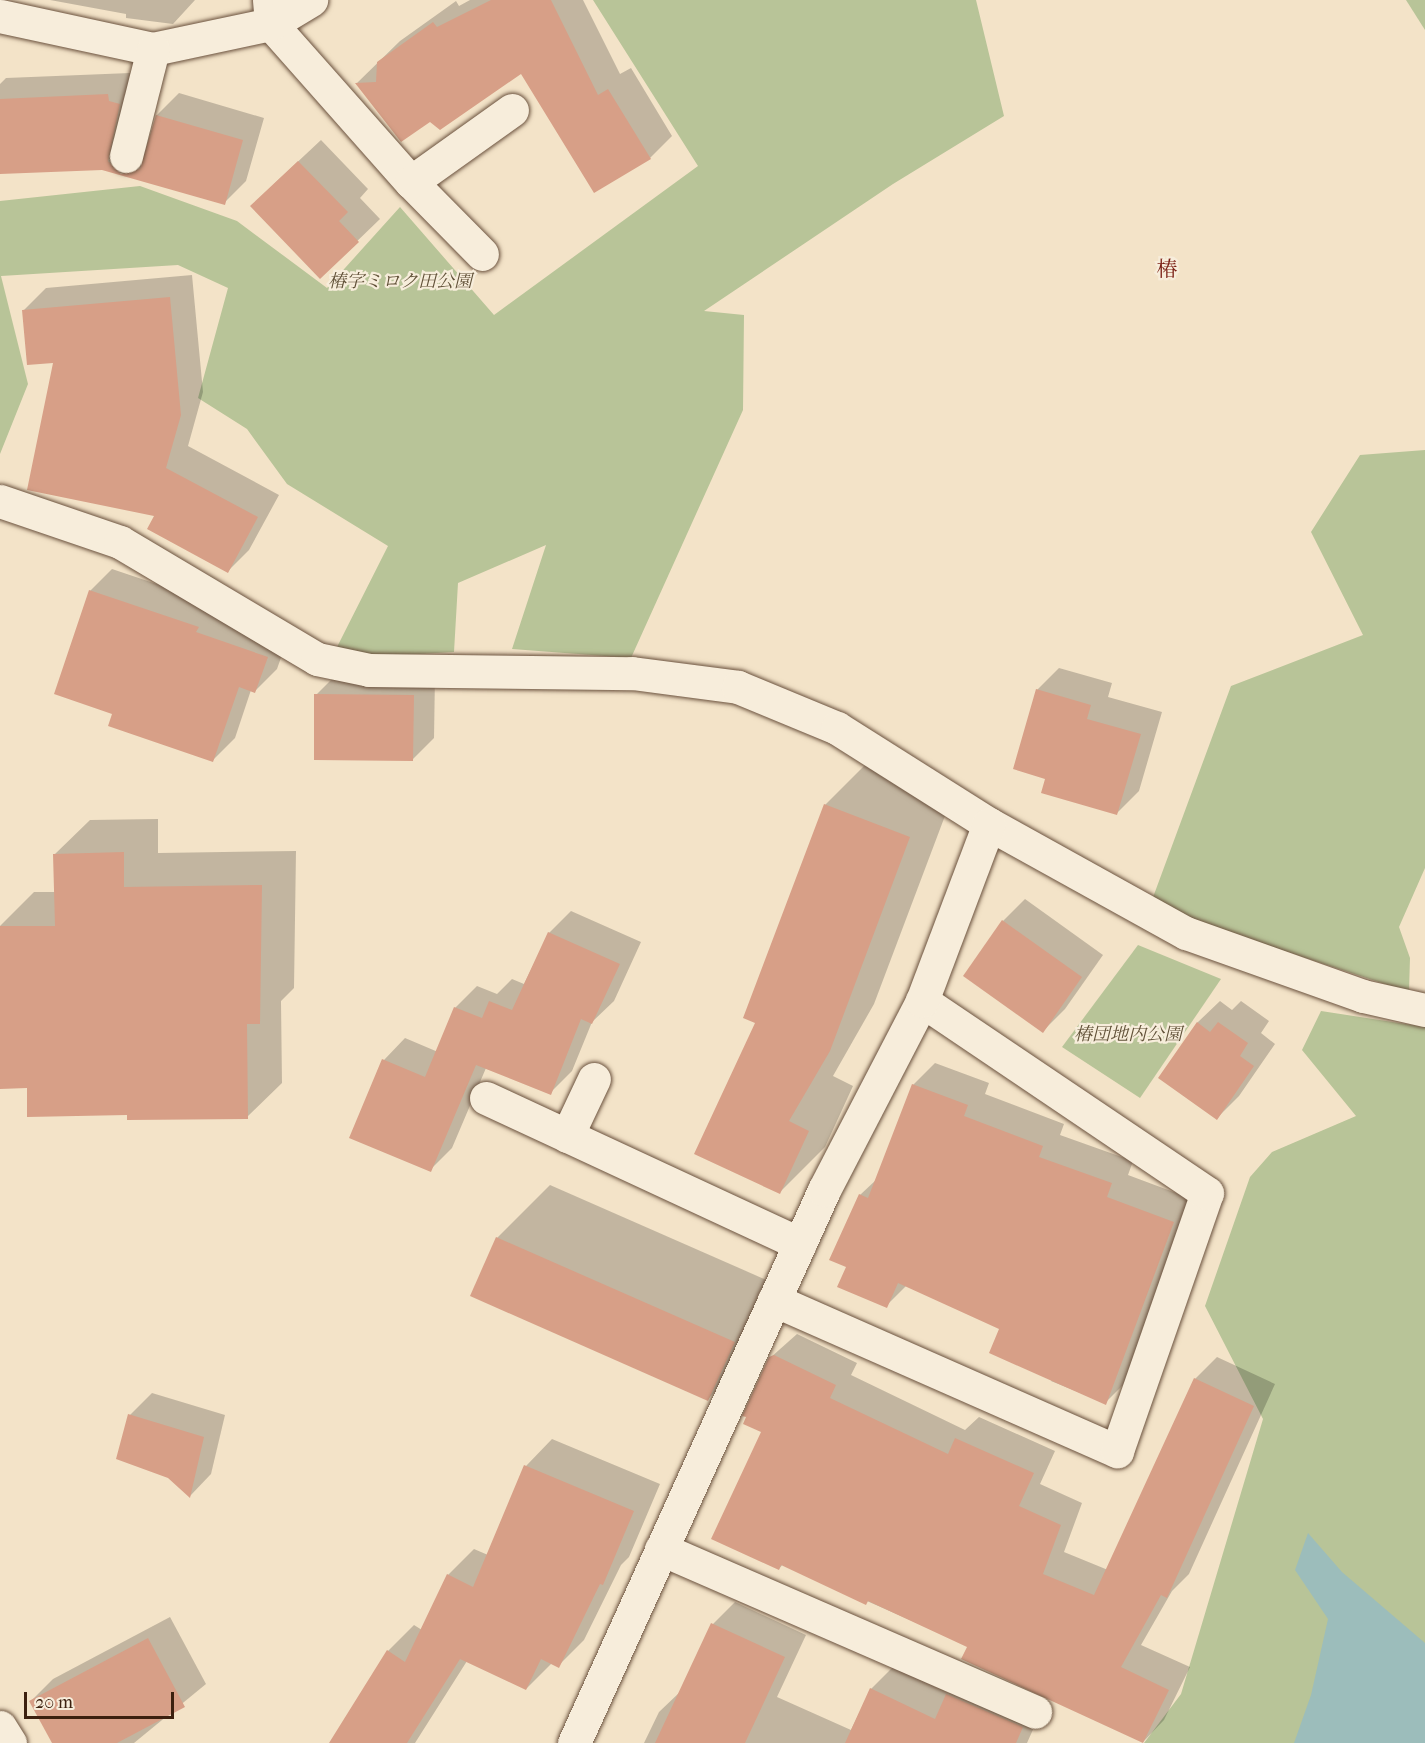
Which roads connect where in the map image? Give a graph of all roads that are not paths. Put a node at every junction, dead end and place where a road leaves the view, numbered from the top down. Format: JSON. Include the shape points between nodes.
{"nodes":[{"id":1,"x":311,"y":0,"type":"edge"},
{"id":2,"x":270,"y":12,"type":"edge"},
{"id":3,"x":0,"y":16,"type":"edge"},
{"id":4,"x":153,"y":49,"type":"junction"},
{"id":5,"x":512,"y":110,"type":"dead end"},
{"id":6,"x":126,"y":156,"type":"dead end"},
{"id":7,"x":411,"y":182,"type":"junction"},
{"id":8,"x":482,"y":254,"type":"dead end"},
{"id":9,"x":0,"y":501,"type":"edge"},
{"id":10,"x":989,"y":824,"type":"junction"},
{"id":11,"x":922,"y":1001,"type":"junction"},
{"id":12,"x":1425,"y":1010,"type":"edge"},
{"id":13,"x":594,"y":1079,"type":"dead end"},
{"id":14,"x":486,"y":1098,"type":"dead end"},
{"id":15,"x":567,"y":1136,"type":"junction"},
{"id":16,"x":800,"y":1244,"type":"junction"},
{"id":17,"x":774,"y":1300,"type":"junction"},
{"id":18,"x":661,"y":1549,"type":"junction"},
{"id":19,"x":1035,"y":1712,"type":"dead end"},
{"id":20,"x":0,"y":1727,"type":"edge"},
{"id":21,"x":10,"y":1743,"type":"edge"},
{"id":22,"x":574,"y":1743,"type":"edge"}],
"edges":[{"from":1,"to":2,"type":"street"},
{"from":2,"to":4,"type":"street"},
{"from":2,"to":7,"type":"street"},
{"from":3,"to":4,"type":"street"},
{"from":4,"to":6,"type":"street"},
{"from":5,"to":7,"type":"street"},
{"from":7,"to":8,"type":"street"},
{"from":9,"to":10,"type":"street","via":[[120,542],[316,659],[369,669],[632,673],[738,687],[837,728]]},
{"from":10,"to":11,"type":"street"},
{"from":10,"to":12,"type":"street","via":[[1186,933],[1363,996]]},
{"from":11,"to":16,"type":"street"},
{"from":11,"to":17,"type":"street","via":[[1207,1193],[1117,1450]]},
{"from":13,"to":15,"type":"street"},
{"from":14,"to":15,"type":"street"},
{"from":15,"to":16,"type":"street"},
{"from":16,"to":17,"type":"street"},
{"from":17,"to":18,"type":"street"},
{"from":18,"to":19,"type":"street"},
{"from":18,"to":22,"type":"street"},
{"from":20,"to":21,"type":"street"}]}
